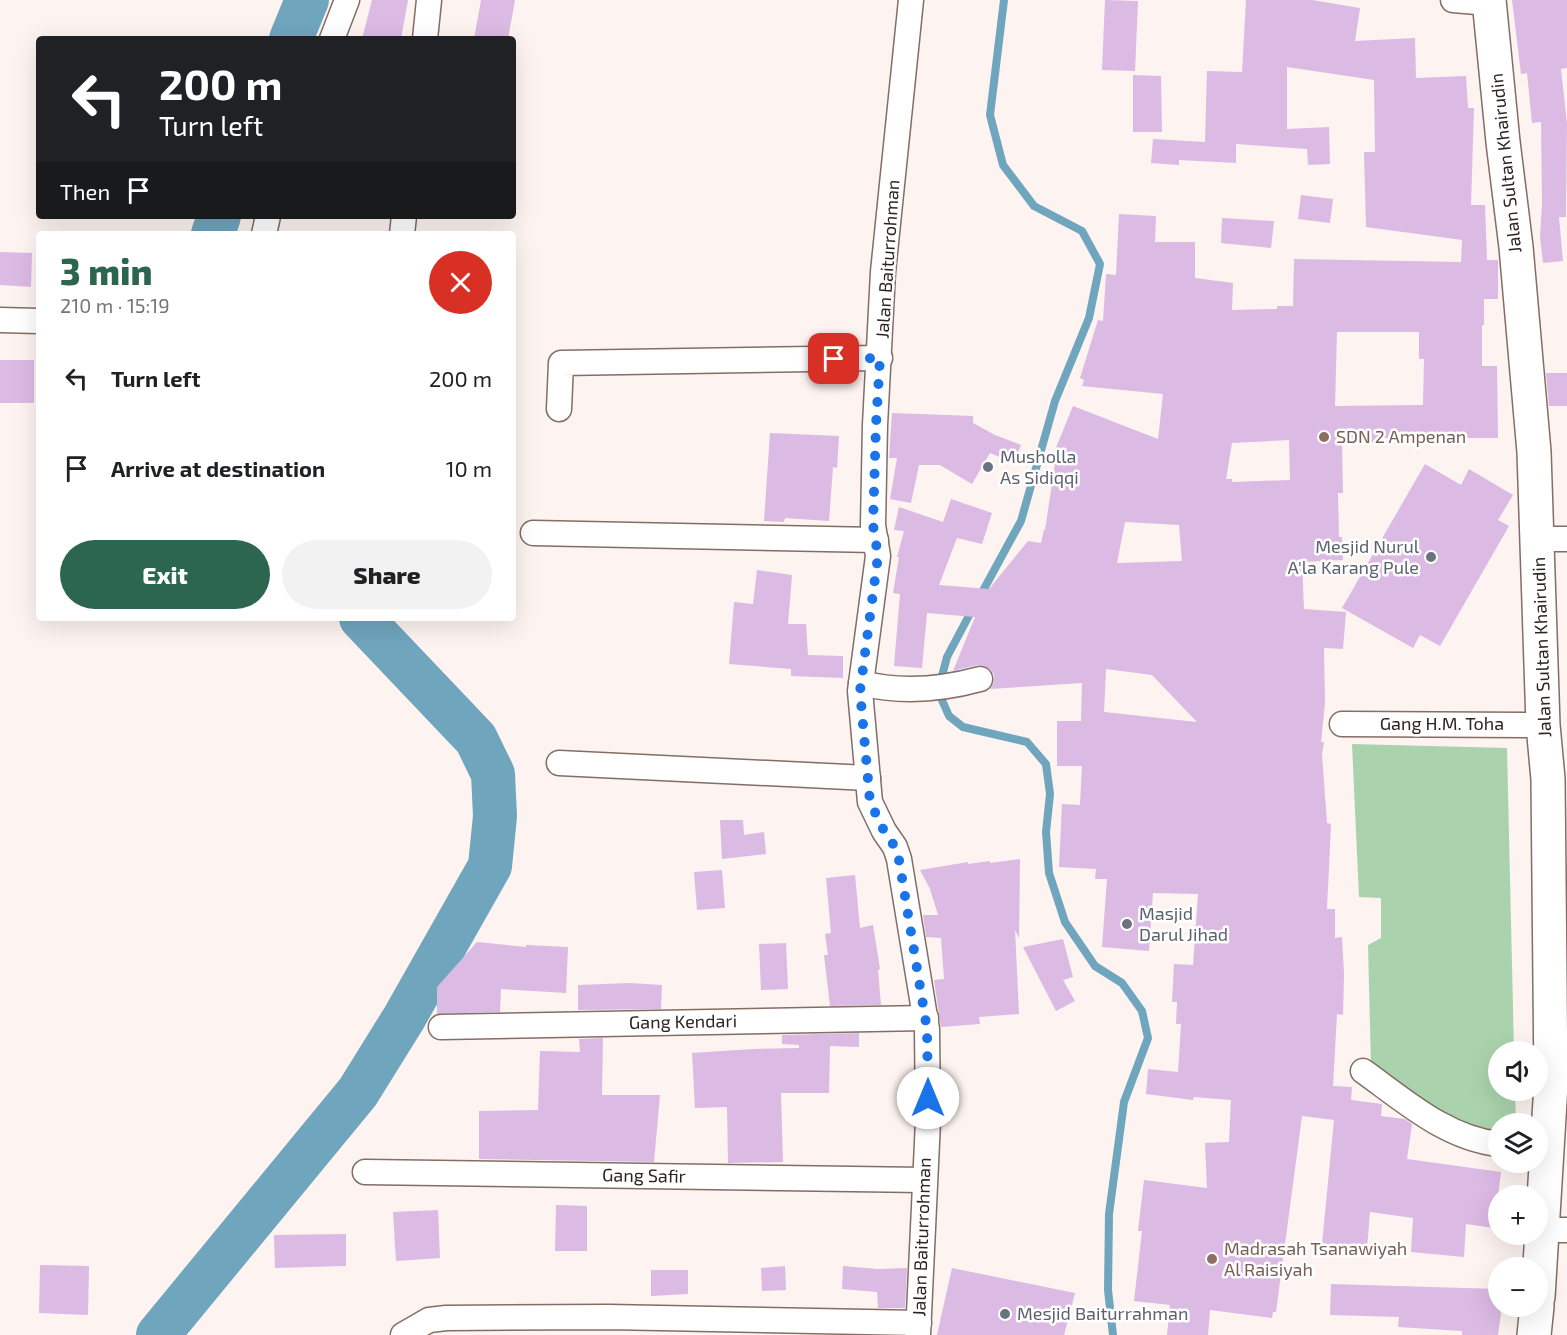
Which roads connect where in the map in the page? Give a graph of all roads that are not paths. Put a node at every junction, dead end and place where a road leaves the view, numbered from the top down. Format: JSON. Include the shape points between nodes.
{"nodes":[{"id":1,"x":347,"y":0,"type":"edge"},
{"id":2,"x":429,"y":0,"type":"edge"},
{"id":3,"x":911,"y":0,"type":"edge"},
{"id":4,"x":1453,"y":0,"type":"edge"},
{"id":5,"x":1489,"y":1,"type":"edge"},
{"id":6,"x":333,"y":36,"type":"edge"},
{"id":7,"x":425,"y":36,"type":"edge"},
{"id":8,"x":0,"y":320,"type":"edge"},
{"id":9,"x":36,"y":321,"type":"edge"},
{"id":10,"x":880,"y":358,"type":"junction"},
{"id":11,"x":559,"y":409,"type":"dead end"},
{"id":12,"x":533,"y":533,"type":"dead end"},
{"id":13,"x":1553,"y":539,"type":"edge"},
{"id":14,"x":876,"y":540,"type":"junction"},
{"id":15,"x":980,"y":679,"type":"dead end"},
{"id":16,"x":861,"y":683,"type":"junction"},
{"id":17,"x":1342,"y":724,"type":"dead end"},
{"id":18,"x":1544,"y":725,"type":"junction"},
{"id":19,"x":559,"y":763,"type":"dead end"},
{"id":20,"x":868,"y":778,"type":"junction"},
{"id":21,"x":1557,"y":778,"type":"edge"},
{"id":22,"x":926,"y":1018,"type":"junction"},
{"id":23,"x":441,"y":1027,"type":"dead end"},
{"id":24,"x":1363,"y":1071,"type":"dead end"},
{"id":25,"x":1548,"y":1113,"type":"edge"},
{"id":26,"x":1488,"y":1143,"type":"edge"},
{"id":27,"x":365,"y":1172,"type":"dead end"},
{"id":28,"x":1546,"y":1173,"type":"edge"},
{"id":29,"x":924,"y":1180,"type":"junction"},
{"id":30,"x":1554,"y":1230,"type":"edge"},
{"id":31,"x":1548,"y":1257,"type":"edge"},
{"id":32,"x":1536,"y":1317,"type":"edge"},
{"id":33,"x":918,"y":1329,"type":"edge"},
{"id":34,"x":403,"y":1335,"type":"edge"},
{"id":35,"x":1534,"y":1335,"type":"edge"}],
"edges":[{"from":1,"to":6,"type":"street"},
{"from":2,"to":7,"type":"street"},
{"from":3,"to":10,"type":"street","name":"Jalan Baiturrohman","via":[[883,272]]},
{"from":4,"to":5,"type":"street"},
{"from":5,"to":13,"type":"main road","name":"Jalan Sultan Khairudin","via":[[1526,350],[1536,487]]},
{"from":8,"to":9,"type":"street"},
{"from":10,"to":11,"type":"street","via":[[561,363]]},
{"from":10,"to":14,"type":"street","name":"Jalan Baiturrohman","via":[[873,525]]},
{"from":12,"to":14,"type":"street"},
{"from":13,"to":18,"type":"main road","name":"Jalan Sultan Khairudin"},
{"from":14,"to":16,"type":"street","name":"Jalan Baiturrohman","via":[[878,556]]},
{"from":15,"to":16,"type":"street","via":[[939,688],[904,690]]},
{"from":16,"to":20,"type":"street","name":"Jalan Baiturrohman"},
{"from":17,"to":18,"type":"street","name":"Gang H.M. Toha"},
{"from":18,"to":21,"type":"main road","name":"Jalan Sultan Khairudin"},
{"from":19,"to":20,"type":"street"},
{"from":20,"to":22,"type":"street","name":"Jalan Baiturrohman","via":[[870,802],[899,860]]},
{"from":21,"to":25,"type":"main road","name":"Jalan Sultan Khairudin"},
{"from":22,"to":23,"type":"street","name":"Gang Kendari"},
{"from":22,"to":29,"type":"street","name":"Jalan Baiturrohman","via":[[928,1121]]},
{"from":24,"to":26,"type":"street","via":[[1453,1132]]},
{"from":27,"to":29,"type":"street","name":"Gang Safir"},
{"from":28,"to":30,"type":"main road","name":"Jalan Sultan Khairudin"},
{"from":29,"to":33,"type":"street","name":"Jalan Baiturrohman"},
{"from":30,"to":31,"type":"main road","name":"Jalan Sultan Khairudin"},
{"from":32,"to":35,"type":"main road"},
{"from":33,"to":34,"type":"street","via":[[608,1317],[447,1318],[429,1320]]}]}
